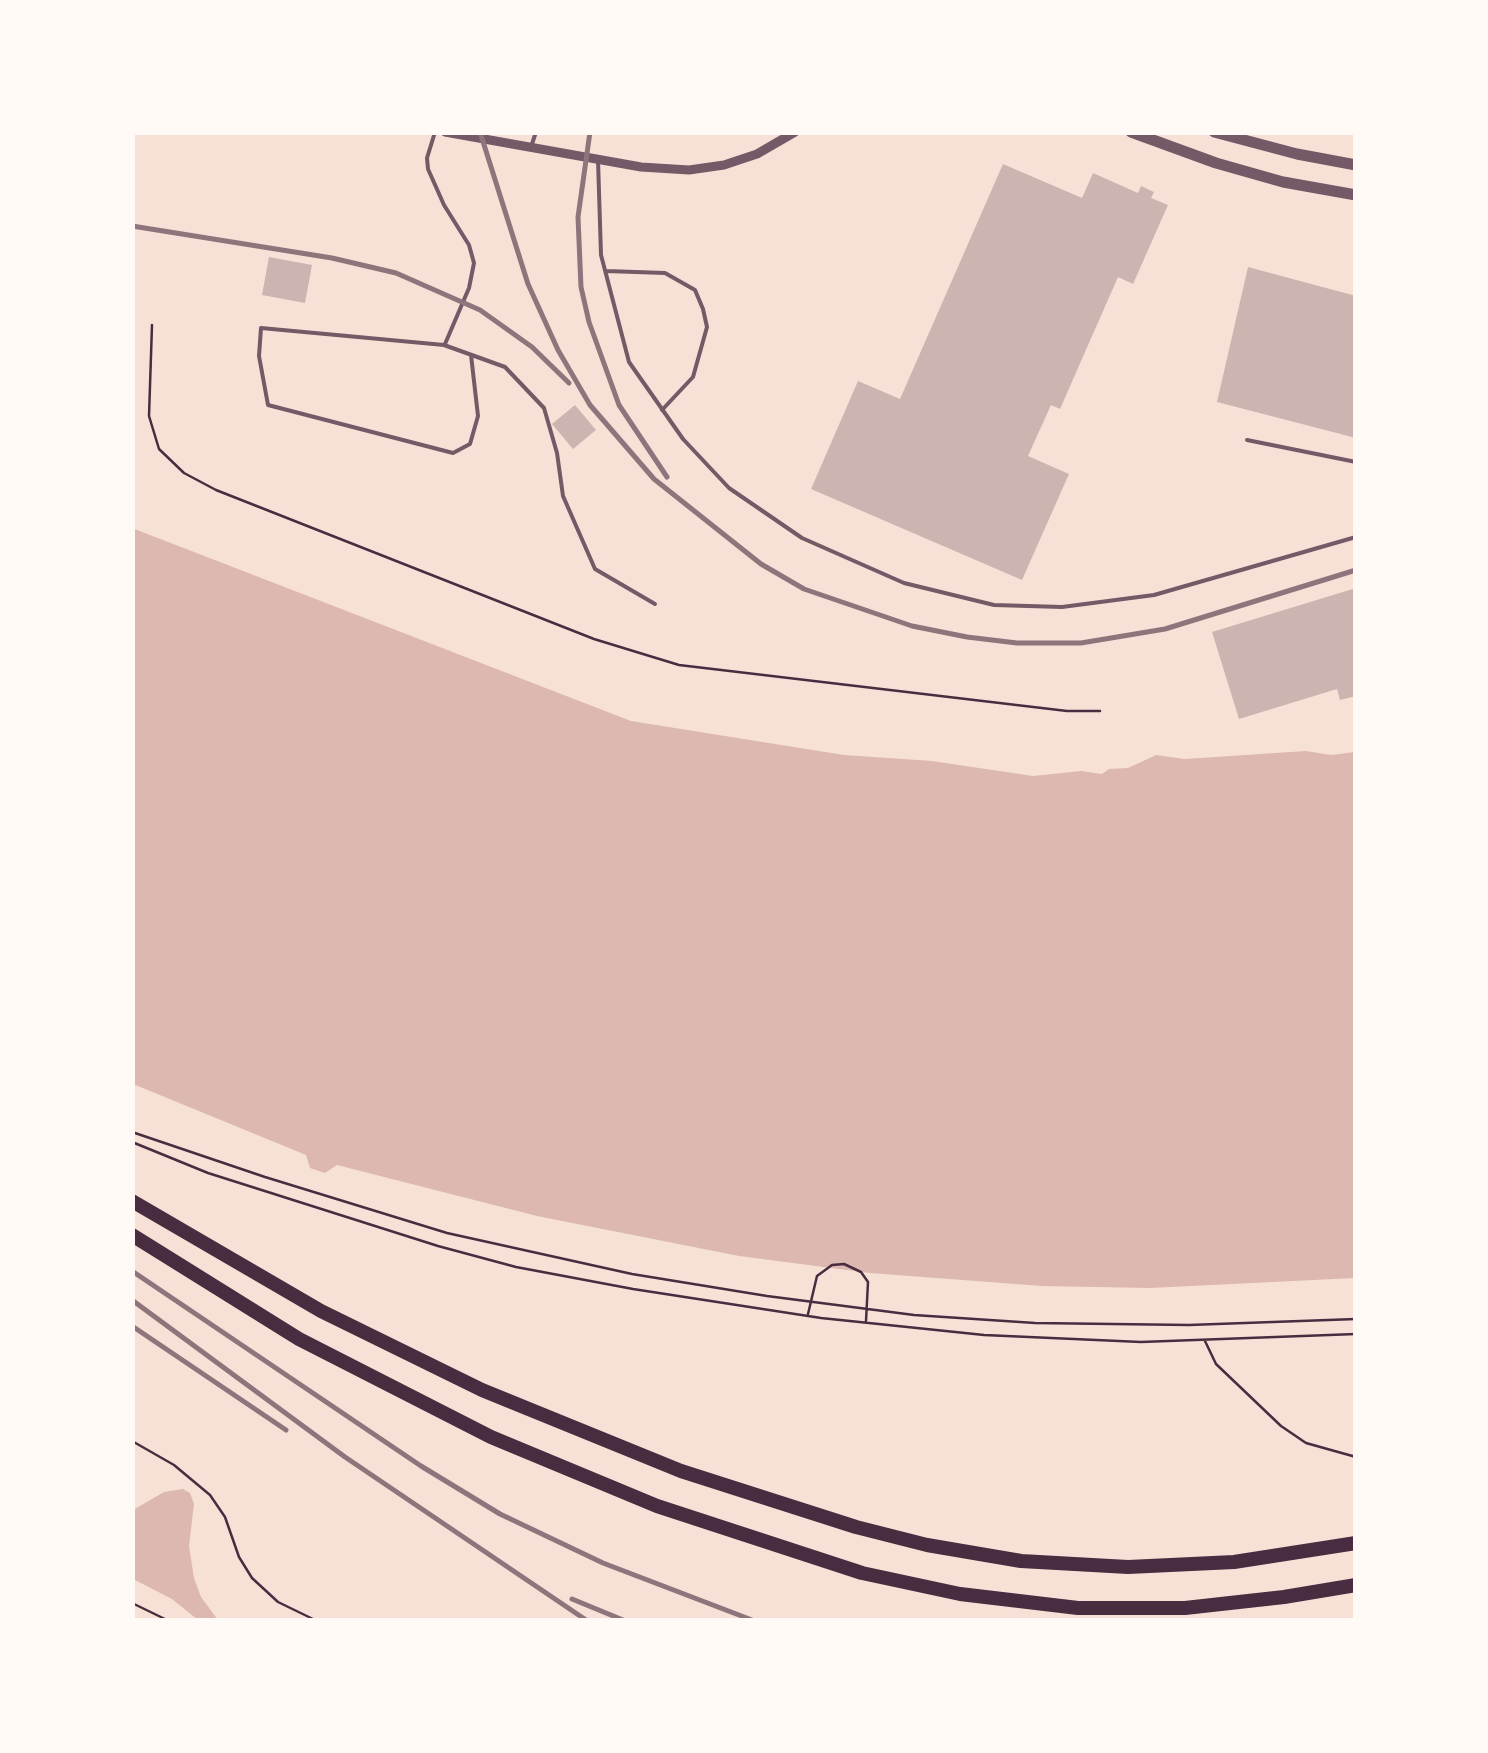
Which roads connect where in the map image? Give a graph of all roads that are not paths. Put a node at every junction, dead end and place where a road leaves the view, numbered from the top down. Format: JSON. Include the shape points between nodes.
{"nodes":[{"id":1,"x":435,"y":132,"type":"edge"},
{"id":2,"x":445,"y":132,"type":"edge"},
{"id":3,"x":536,"y":132,"type":"edge"},
{"id":4,"x":795,"y":132,"type":"edge"},
{"id":5,"x":1131,"y":132,"type":"edge"},
{"id":6,"x":1214,"y":132,"type":"edge"},
{"id":7,"x":531,"y":148,"type":"junction"},
{"id":8,"x":598,"y":160,"type":"junction"},
{"id":9,"x":1356,"y":164,"type":"edge"},
{"id":10,"x":1356,"y":195,"type":"edge"},
{"id":11,"x":605,"y":271,"type":"junction"},
{"id":12,"x":444,"y":345,"type":"junction"},
{"id":13,"x":471,"y":355,"type":"junction"},
{"id":14,"x":662,"y":410,"type":"junction"},
{"id":15,"x":1247,"y":440,"type":"dead end"},
{"id":16,"x":1356,"y":462,"type":"edge"},
{"id":17,"x":1356,"y":537,"type":"edge"},
{"id":18,"x":655,"y":604,"type":"dead end"},
{"id":19,"x":132,"y":1201,"type":"edge"},
{"id":20,"x":132,"y":1236,"type":"edge"},
{"id":21,"x":1356,"y":1543,"type":"edge"},
{"id":22,"x":1356,"y":1584,"type":"edge"}],
"edges":[{"from":1,"to":12,"type":"lane","via":[[428,170],[474,264]]},
{"from":2,"to":7,"type":"street"},
{"from":3,"to":7,"type":"lane"},
{"from":4,"to":8,"type":"street","via":[[724,166],[664,170]]},
{"from":5,"to":10,"type":"street","via":[[1266,178]]},
{"from":6,"to":9,"type":"street"},
{"from":7,"to":8,"type":"street"},
{"from":8,"to":11,"type":"lane"},
{"from":11,"to":14,"type":"lane","via":[[629,362]]},
{"from":11,"to":14,"type":"lane","via":[[665,273],[694,290],[703,310],[707,327],[694,377]]},
{"from":12,"to":13,"type":"lane"},
{"from":12,"to":13,"type":"lane","via":[[261,328],[268,405],[453,453],[470,444],[478,416]]},
{"from":13,"to":18,"type":"lane","via":[[505,367],[544,408],[564,496],[595,569]]},
{"from":14,"to":17,"type":"lane","via":[[729,488],[802,538],[904,583],[994,605],[1062,607],[1154,596]]},
{"from":15,"to":16,"type":"lane"},
{"from":19,"to":21,"type":"highway","via":[[322,1312],[499,1398],[681,1471],[856,1528],[1020,1560],[1128,1567],[1234,1562]]},
{"from":20,"to":22,"type":"highway","via":[[298,1339],[491,1437],[657,1506],[844,1568],[960,1594],[1078,1608],[1203,1606]]}]}
